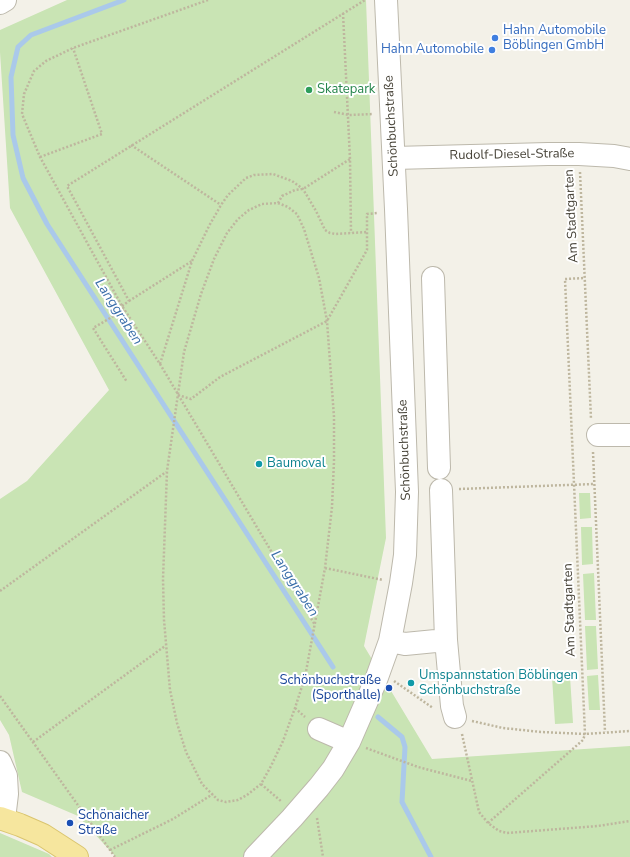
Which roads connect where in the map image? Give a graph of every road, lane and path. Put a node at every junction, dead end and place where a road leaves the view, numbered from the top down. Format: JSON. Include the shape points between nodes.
{"nodes":[{"id":1,"x":5,"y":0,"type":"edge"},
{"id":2,"x":208,"y":0,"type":"edge"},
{"id":3,"x":365,"y":0,"type":"edge"},
{"id":4,"x":386,"y":0,"type":"edge"},
{"id":5,"x":0,"y":3,"type":"edge"},
{"id":6,"x":343,"y":13,"type":"junction"},
{"id":7,"x":73,"y":48,"type":"junction"},
{"id":8,"x":334,"y":112,"type":"dead end"},
{"id":9,"x":392,"y":113,"type":"junction"},
{"id":10,"x":348,"y":115,"type":"junction"},
{"id":11,"x":131,"y":146,"type":"junction"},
{"id":12,"x":579,"y":154,"type":"junction"},
{"id":13,"x":40,"y":157,"type":"junction"},
{"id":14,"x":394,"y":158,"type":"junction"},
{"id":15,"x":350,"y":159,"type":"junction"},
{"id":16,"x":630,"y":159,"type":"edge"},
{"id":17,"x":303,"y":189,"type":"junction"},
{"id":18,"x":278,"y":203,"type":"junction"},
{"id":19,"x":221,"y":205,"type":"junction"},
{"id":20,"x":351,"y":233,"type":"junction"},
{"id":21,"x":192,"y":261,"type":"junction"},
{"id":22,"x":433,"y":278,"type":"dead end"},
{"id":23,"x":585,"y":278,"type":"junction"},
{"id":24,"x":129,"y":301,"type":"junction"},
{"id":25,"x":122,"y":306,"type":"junction"},
{"id":26,"x":124,"y":310,"type":"junction"},
{"id":27,"x":326,"y":321,"type":"junction"},
{"id":28,"x":160,"y":364,"type":"junction"},
{"id":29,"x":127,"y":382,"type":"dead end"},
{"id":30,"x":177,"y":395,"type":"junction"},
{"id":31,"x":437,"y":422,"type":"junction"},
{"id":32,"x":405,"y":424,"type":"junction"},
{"id":33,"x":594,"y":435,"type":"junction"},
{"id":34,"x":630,"y":435,"type":"edge"},
{"id":35,"x":439,"y":468,"type":"dead end"},
{"id":36,"x":166,"y":471,"type":"junction"},
{"id":37,"x":594,"y":484,"type":"junction"},
{"id":38,"x":574,"y":485,"type":"junction"},
{"id":39,"x":441,"y":490,"type":"joint"},
{"id":40,"x":325,"y":568,"type":"junction"},
{"id":41,"x":401,"y":583,"type":"junction"},
{"id":42,"x":0,"y":592,"type":"edge"},
{"id":43,"x":315,"y":625,"type":"junction"},
{"id":44,"x":446,"y":640,"type":"junction"},
{"id":45,"x":390,"y":641,"type":"junction"},
{"id":46,"x":166,"y":646,"type":"junction"},
{"id":47,"x":378,"y":674,"type":"junction"},
{"id":48,"x":0,"y":696,"type":"edge"},
{"id":49,"x":456,"y":717,"type":"junction"},
{"id":50,"x":319,"y":730,"type":"dead end"},
{"id":51,"x":630,"y":731,"type":"edge"},
{"id":52,"x":605,"y":732,"type":"junction"},
{"id":53,"x":585,"y":734,"type":"junction"},
{"id":54,"x":33,"y":742,"type":"junction"},
{"id":55,"x":349,"y":742,"type":"junction"},
{"id":56,"x":0,"y":762,"type":"edge"},
{"id":57,"x":472,"y":781,"type":"junction"},
{"id":58,"x":261,"y":784,"type":"junction"},
{"id":59,"x":213,"y":794,"type":"junction"},
{"id":60,"x":284,"y":804,"type":"dead end"},
{"id":61,"x":2,"y":818,"type":"edge"},
{"id":62,"x":630,"y":821,"type":"edge"},
{"id":63,"x":488,"y":823,"type":"junction"},
{"id":64,"x":321,"y":838,"type":"dead end"},
{"id":65,"x":110,"y":850,"type":"junction"},
{"id":66,"x":77,"y":857,"type":"edge"},
{"id":67,"x":115,"y":857,"type":"edge"},
{"id":68,"x":255,"y":857,"type":"edge"},
{"id":69,"x":323,"y":857,"type":"edge"}],
"edges":[{"from":1,"to":5,"type":"street"},
{"from":2,"to":7,"type":"path"},
{"from":3,"to":6,"type":"path"},
{"from":4,"to":9,"type":"street","name":"Schönbuchstraße"},
{"from":6,"to":10,"type":"path"},
{"from":6,"to":11,"type":"path"},
{"from":7,"to":13,"type":"path","via":[[46,60],[34,71],[24,94],[22,114]]},
{"from":7,"to":13,"type":"path","via":[[102,134]]},
{"from":8,"to":10,"type":"path"},
{"from":9,"to":10,"type":"path"},
{"from":9,"to":14,"type":"street","name":"Schönbuchstraße"},
{"from":10,"to":15,"type":"path"},
{"from":11,"to":19,"type":"path"},
{"from":11,"to":24,"type":"path","via":[[67,186]]},
{"from":12,"to":14,"type":"street","name":"Rudolf-Diesel-Straße"},
{"from":12,"to":16,"type":"street","name":"Rudolf-Diesel-Straße"},
{"from":12,"to":23,"type":"path","name":"Am Stadtgarten"},
{"from":13,"to":25,"type":"path"},
{"from":14,"to":32,"type":"street","name":"Schönbuchstraße"},
{"from":15,"to":17,"type":"path"},
{"from":15,"to":20,"type":"path"},
{"from":17,"to":18,"type":"path","via":[[282,196]]},
{"from":17,"to":19,"type":"path","via":[[292,181],[273,174],[254,175],[238,185]]},
{"from":17,"to":20,"type":"path","via":[[325,230],[336,234]]},
{"from":18,"to":27,"type":"path","via":[[297,214],[304,230],[319,278]]},
{"from":18,"to":30,"type":"path","via":[[262,204],[249,210],[227,233],[201,294],[184,352]]},
{"from":19,"to":21,"type":"path"},
{"from":20,"to":27,"type":"path","via":[[368,232],[367,250]]},
{"from":21,"to":24,"type":"path"},
{"from":21,"to":28,"type":"path"},
{"from":22,"to":31,"type":"street"},
{"from":23,"to":33,"type":"path","name":"Am Stadtgarten"},
{"from":23,"to":38,"type":"path","name":"Am Stadtgarten","via":[[565,279]]},
{"from":24,"to":25,"type":"path"},
{"from":25,"to":26,"type":"path"},
{"from":26,"to":28,"type":"path"},
{"from":26,"to":29,"type":"path","via":[[93,328]]},
{"from":27,"to":30,"type":"path","via":[[220,377],[190,399]]},
{"from":27,"to":40,"type":"path","via":[[334,417],[334,461]]},
{"from":28,"to":30,"type":"path"},
{"from":30,"to":36,"type":"path"},
{"from":30,"to":43,"type":"path"},
{"from":31,"to":32,"type":"street"},
{"from":31,"to":35,"type":"street"},
{"from":32,"to":41,"type":"street","name":"Schönbuchstraße","via":[[406,539]]},
{"from":33,"to":34,"type":"street"},
{"from":33,"to":37,"type":"path","name":"Am Stadtgarten"},
{"from":36,"to":42,"type":"path"},
{"from":36,"to":46,"type":"path","via":[[163,579]]},
{"from":37,"to":38,"type":"path"},
{"from":37,"to":52,"type":"path","name":"Am Stadtgarten"},
{"from":38,"to":39,"type":"path"},
{"from":38,"to":53,"type":"path","name":"Am Stadtgarten"},
{"from":39,"to":44,"type":"street"},
{"from":40,"to":41,"type":"path"},
{"from":40,"to":43,"type":"path"},
{"from":41,"to":45,"type":"street","name":"Schönbuchstraße"},
{"from":43,"to":58,"type":"path","via":[[305,677],[295,708],[277,754]]},
{"from":44,"to":45,"type":"street","via":[[405,644]]},
{"from":44,"to":49,"type":"street","via":[[452,706]]},
{"from":45,"to":47,"type":"street","name":"Schönbuchstraße"},
{"from":46,"to":54,"type":"path"},
{"from":46,"to":59,"type":"path","via":[[170,690],[186,752],[202,784]]},
{"from":47,"to":49,"type":"path","via":[[397,682],[436,710]]},
{"from":47,"to":55,"type":"street","name":"Schönbuchstraße"},
{"from":48,"to":54,"type":"path"},
{"from":49,"to":53,"type":"path","via":[[503,728]]},
{"from":49,"to":57,"type":"path"},
{"from":50,"to":55,"type":"street"},
{"from":51,"to":52,"type":"path"},
{"from":52,"to":53,"type":"path"},
{"from":53,"to":63,"type":"path","via":[[583,740]]},
{"from":54,"to":65,"type":"path"},
{"from":55,"to":57,"type":"path","via":[[418,767]]},
{"from":55,"to":68,"type":"street","name":"Schönbuchstraße","via":[[319,787]]},
{"from":56,"to":61,"type":"street","via":[[6,776],[7,794]]},
{"from":57,"to":63,"type":"path","via":[[479,812]]},
{"from":58,"to":59,"type":"path","via":[[238,800],[226,802],[218,800]]},
{"from":58,"to":60,"type":"path"},
{"from":59,"to":65,"type":"path","via":[[173,819]]},
{"from":61,"to":66,"type":"main road","via":[[43,835]]},
{"from":62,"to":63,"type":"path","via":[[507,833]]},
{"from":64,"to":69,"type":"path"},
{"from":65,"to":67,"type":"path"}]}
